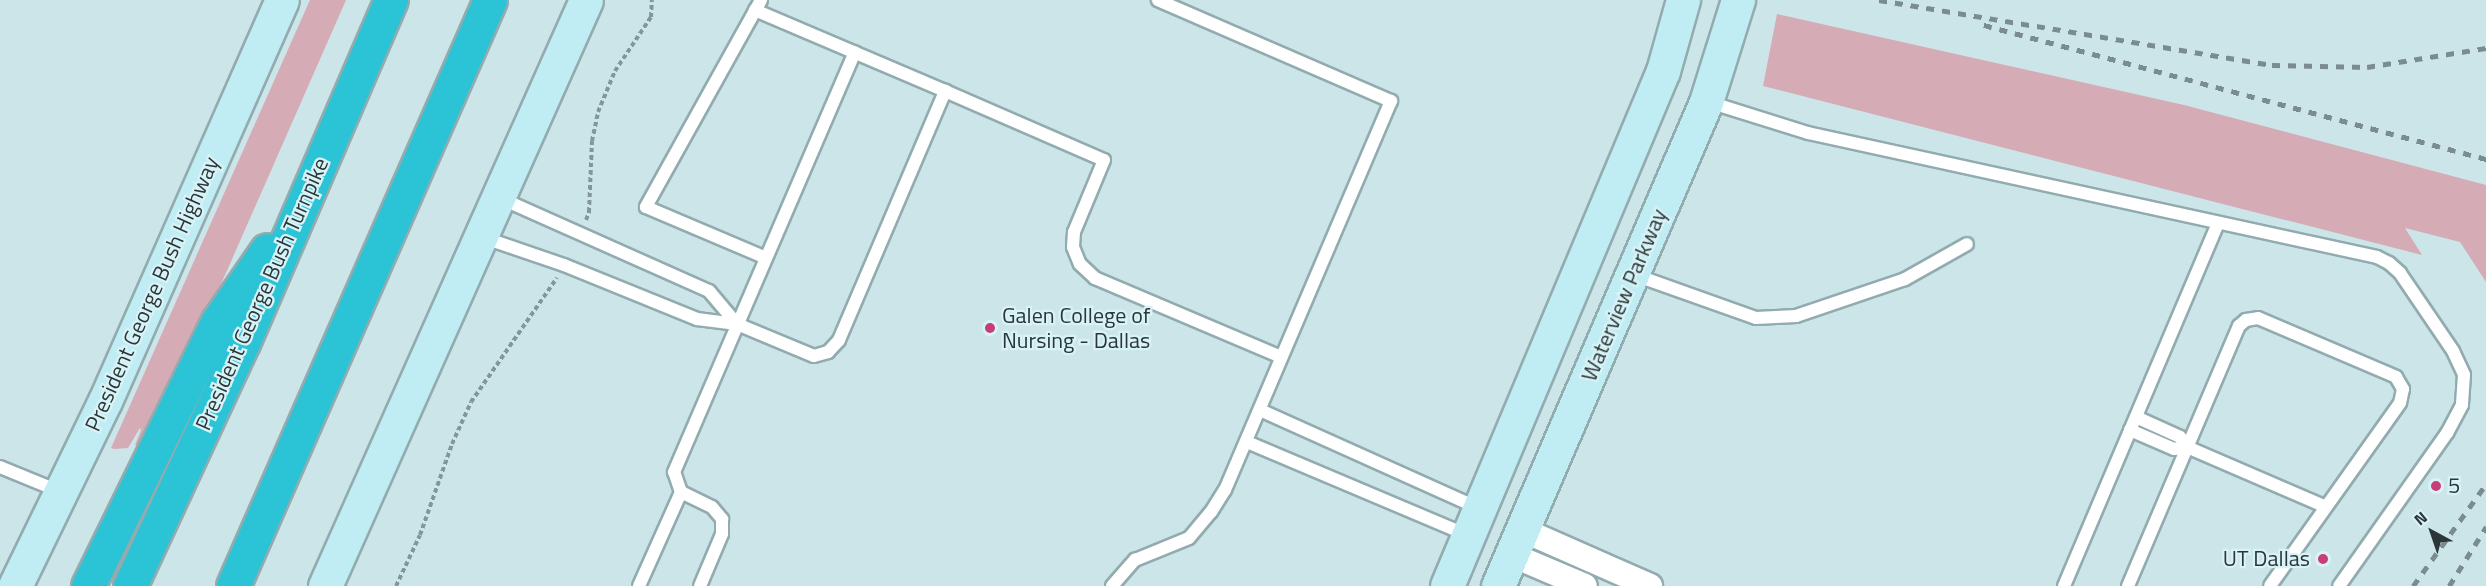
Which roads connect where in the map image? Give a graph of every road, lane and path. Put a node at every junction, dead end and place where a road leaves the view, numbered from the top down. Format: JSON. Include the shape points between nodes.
{"nodes":[{"id":1,"x":282,"y":0,"type":"edge"},
{"id":2,"x":391,"y":0,"type":"edge"},
{"id":3,"x":490,"y":0,"type":"edge"},
{"id":4,"x":586,"y":0,"type":"edge"},
{"id":5,"x":652,"y":0,"type":"edge"},
{"id":6,"x":1158,"y":0,"type":"edge"},
{"id":7,"x":1683,"y":0,"type":"edge"},
{"id":8,"x":1738,"y":0,"type":"edge"},
{"id":9,"x":758,"y":5,"type":"edge"},
{"id":10,"x":855,"y":52,"type":"junction"},
{"id":11,"x":945,"y":91,"type":"junction"},
{"id":12,"x":1706,"y":102,"type":"junction"},
{"id":13,"x":305,"y":197,"type":"junction"},
{"id":14,"x":498,"y":197,"type":"junction"},
{"id":15,"x":2218,"y":223,"type":"junction"},
{"id":16,"x":582,"y":233,"type":"junction"},
{"id":17,"x":480,"y":237,"type":"junction"},
{"id":18,"x":1967,"y":244,"type":"dead end"},
{"id":19,"x":766,"y":258,"type":"junction"},
{"id":20,"x":564,"y":265,"type":"junction"},
{"id":21,"x":1634,"y":274,"type":"junction"},
{"id":22,"x":737,"y":324,"type":"junction"},
{"id":23,"x":1281,"y":357,"type":"junction"},
{"id":24,"x":1260,"y":410,"type":"junction"},
{"id":25,"x":2136,"y":417,"type":"junction"},
{"id":26,"x":2130,"y":430,"type":"junction"},
{"id":27,"x":1247,"y":441,"type":"junction"},
{"id":28,"x":2187,"y":447,"type":"junction"},
{"id":29,"x":0,"y":467,"type":"edge"},
{"id":30,"x":62,"y":492,"type":"junction"},
{"id":31,"x":681,"y":492,"type":"junction"},
{"id":32,"x":2326,"y":507,"type":"junction"},
{"id":33,"x":1475,"y":523,"type":"junction"},
{"id":34,"x":1517,"y":542,"type":"junction"},
{"id":35,"x":15,"y":586,"type":"edge"},
{"id":36,"x":88,"y":586,"type":"edge"},
{"id":37,"x":130,"y":586,"type":"edge"},
{"id":38,"x":232,"y":586,"type":"edge"},
{"id":39,"x":325,"y":586,"type":"edge"},
{"id":40,"x":396,"y":586,"type":"edge"},
{"id":41,"x":639,"y":586,"type":"edge"},
{"id":42,"x":700,"y":586,"type":"edge"},
{"id":43,"x":1112,"y":586,"type":"edge"},
{"id":44,"x":1447,"y":586,"type":"edge"},
{"id":45,"x":1498,"y":586,"type":"edge"},
{"id":46,"x":1585,"y":586,"type":"edge"},
{"id":47,"x":1650,"y":586,"type":"edge"},
{"id":48,"x":2064,"y":586,"type":"edge"},
{"id":49,"x":2128,"y":586,"type":"edge"},
{"id":50,"x":2270,"y":586,"type":"edge"},
{"id":51,"x":2339,"y":586,"type":"edge"}],
"edges":[{"from":1,"to":30,"type":"main road","name":"President George Bush Highway"},
{"from":2,"to":13,"type":"highway","name":"President George Bush Turnpike"},
{"from":3,"to":38,"type":"highway"},
{"from":4,"to":14,"type":"main road"},
{"from":5,"to":16,"type":"path","via":[[651,17],[615,71],[598,112],[592,141],[589,212]]},
{"from":6,"to":23,"type":"lane","via":[[1391,101]]},
{"from":7,"to":33,"type":"main road","via":[[1663,71]]},
{"from":8,"to":12,"type":"main road","name":"Waterview Parkway"},
{"from":9,"to":10,"type":"lane"},
{"from":9,"to":19,"type":"lane","via":[[646,207]]},
{"from":10,"to":11,"type":"lane"},
{"from":10,"to":19,"type":"lane"},
{"from":11,"to":22,"type":"lane","via":[[839,340],[828,352],[814,356]]},
{"from":11,"to":23,"type":"lane","via":[[1104,160],[1074,232],[1073,247],[1080,264],[1095,278]]},
{"from":12,"to":15,"type":"lane","via":[[1808,134]]},
{"from":12,"to":21,"type":"main road","name":"Waterview Parkway"},
{"from":13,"to":36,"type":"highway","via":[[218,321]]},
{"from":13,"to":37,"type":"highway","name":"President George Bush Turnpike","via":[[243,344]]},
{"from":14,"to":16,"type":"lane"},
{"from":14,"to":17,"type":"main road"},
{"from":15,"to":25,"type":"lane"},
{"from":15,"to":51,"type":"lane","via":[[2377,257],[2389,263],[2400,273],[2453,351],[2464,375],[2462,405],[2447,433]]},
{"from":16,"to":22,"type":"lane","via":[[709,291]]},
{"from":17,"to":20,"type":"lane"},
{"from":17,"to":39,"type":"main road"},
{"from":18,"to":21,"type":"lane","via":[[1905,279],[1796,316],[1756,318]]},
{"from":19,"to":22,"type":"lane"},
{"from":20,"to":22,"type":"lane","via":[[697,319]]},
{"from":20,"to":40,"type":"path","via":[[540,306],[471,402]]},
{"from":21,"to":34,"type":"main road","name":"Waterview Parkway"},
{"from":22,"to":31,"type":"lane","via":[[674,472]]},
{"from":23,"to":24,"type":"lane"},
{"from":24,"to":27,"type":"lane"},
{"from":24,"to":33,"type":"lane"},
{"from":25,"to":26,"type":"lane"},
{"from":25,"to":28,"type":"lane","via":[[2180,437]]},
{"from":26,"to":28,"type":"lane","via":[[2174,450]]},
{"from":26,"to":48,"type":"lane"},
{"from":27,"to":33,"type":"lane"},
{"from":27,"to":43,"type":"lane","via":[[1225,490],[1189,538],[1135,560]]},
{"from":28,"to":32,"type":"lane"},
{"from":28,"to":32,"type":"lane","via":[[2239,326],[2246,320],[2258,318],[2396,377],[2403,389],[2400,403]]},
{"from":28,"to":49,"type":"lane"},
{"from":29,"to":30,"type":"lane"},
{"from":30,"to":35,"type":"main road","name":"President George Bush Highway"},
{"from":31,"to":41,"type":"lane"},
{"from":31,"to":42,"type":"lane","via":[[712,507],[722,519],[722,534]]},
{"from":32,"to":50,"type":"lane"},
{"from":33,"to":34,"type":"main road"},
{"from":33,"to":44,"type":"main road"},
{"from":34,"to":45,"type":"main road","name":"Waterview Parkway"},
{"from":34,"to":46,"type":"street"},
{"from":34,"to":47,"type":"street"}]}
